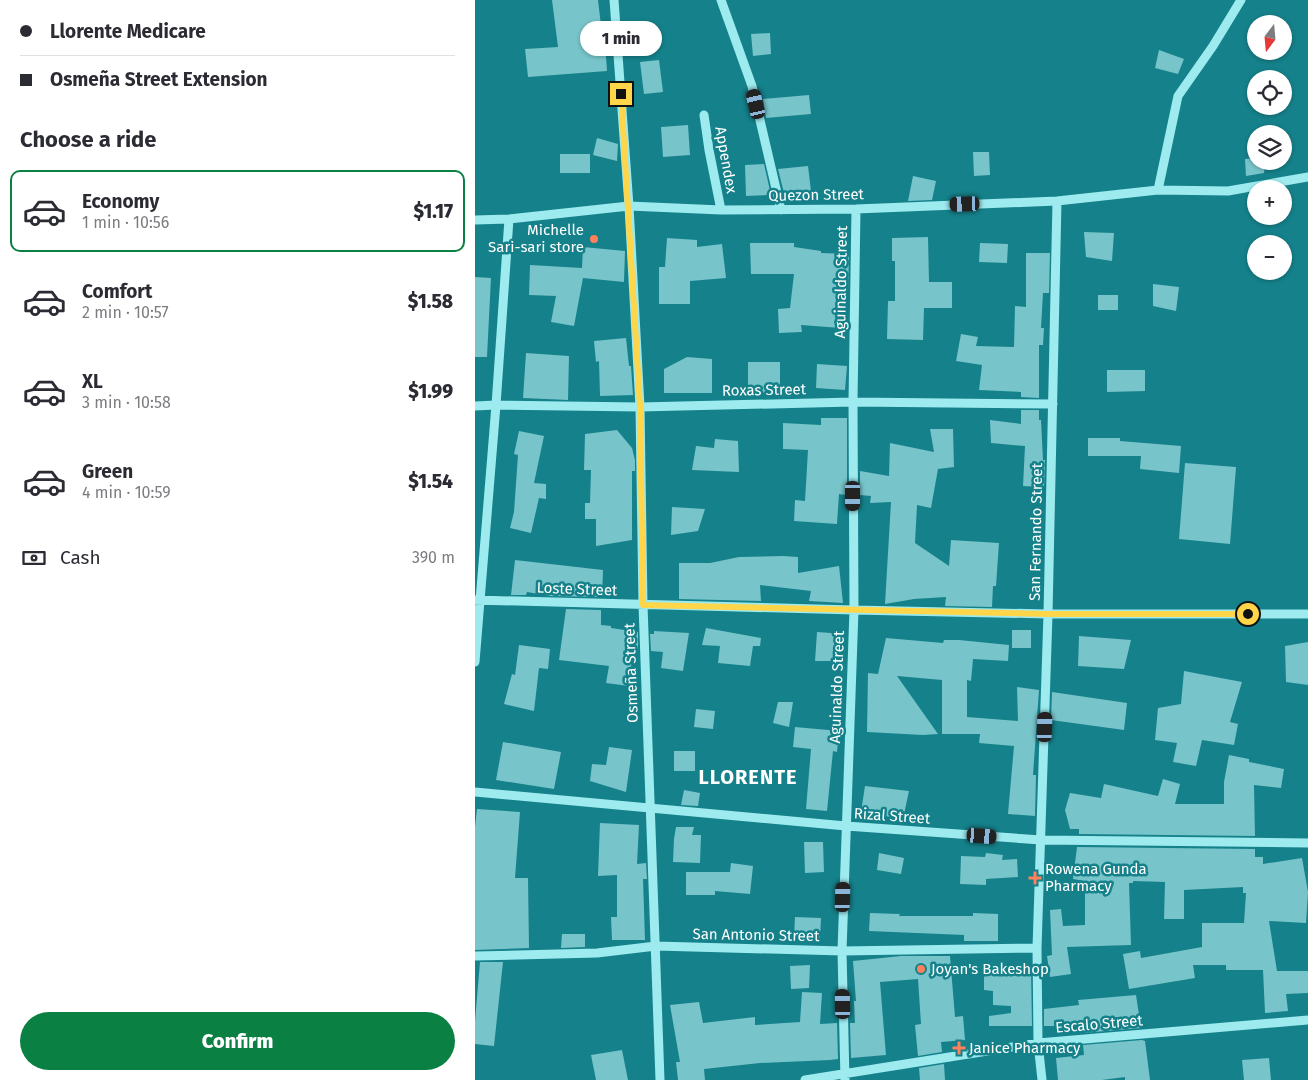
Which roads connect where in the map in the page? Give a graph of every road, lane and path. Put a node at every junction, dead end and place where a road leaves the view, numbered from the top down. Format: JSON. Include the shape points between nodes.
{"nodes":[{"id":1,"x":614,"y":0,"type":"edge"},
{"id":2,"x":721,"y":0,"type":"edge"},
{"id":3,"x":1241,"y":0,"type":"edge"},
{"id":4,"x":704,"y":115,"type":"dead end"},
{"id":5,"x":1308,"y":177,"type":"edge"},
{"id":6,"x":1158,"y":190,"type":"junction"},
{"id":7,"x":1057,"y":201,"type":"junction"},
{"id":8,"x":629,"y":206,"type":"junction"},
{"id":9,"x":856,"y":209,"type":"junction"},
{"id":10,"x":721,"y":210,"type":"junction"},
{"id":11,"x":781,"y":210,"type":"junction"},
{"id":12,"x":509,"y":219,"type":"junction"},
{"id":13,"x":475,"y":220,"type":"edge"},
{"id":14,"x":853,"y":402,"type":"junction"},
{"id":15,"x":496,"y":404,"type":"junction"},
{"id":16,"x":1053,"y":404,"type":"junction"},
{"id":17,"x":475,"y":406,"type":"edge"},
{"id":18,"x":640,"y":407,"type":"junction"},
{"id":19,"x":477,"y":600,"type":"edge"},
{"id":20,"x":643,"y":605,"type":"junction"},
{"id":21,"x":854,"y":610,"type":"junction"},
{"id":22,"x":1048,"y":614,"type":"junction"},
{"id":23,"x":1308,"y":614,"type":"edge"},
{"id":24,"x":475,"y":662,"type":"edge"},
{"id":25,"x":475,"y":792,"type":"edge"},
{"id":26,"x":650,"y":807,"type":"junction"},
{"id":27,"x":846,"y":826,"type":"junction"},
{"id":28,"x":1041,"y":840,"type":"junction"},
{"id":29,"x":1308,"y":843,"type":"edge"},
{"id":30,"x":656,"y":946,"type":"junction"},
{"id":31,"x":1037,"y":948,"type":"junction"},
{"id":32,"x":842,"y":951,"type":"junction"},
{"id":33,"x":475,"y":956,"type":"edge"},
{"id":34,"x":1308,"y":1020,"type":"edge"},
{"id":35,"x":1038,"y":1043,"type":"junction"},
{"id":36,"x":845,"y":1078,"type":"edge"},
{"id":37,"x":660,"y":1080,"type":"edge"},
{"id":38,"x":805,"y":1080,"type":"edge"},
{"id":39,"x":1042,"y":1080,"type":"edge"}],
"edges":[{"from":1,"to":8,"type":"street","name":"Osmeña Street"},
{"from":2,"to":11,"type":"street","via":[[752,86]]},
{"from":3,"to":6,"type":"street","via":[[1178,96]]},
{"from":4,"to":10,"type":"street","name":"Appendex"},
{"from":5,"to":6,"type":"street","name":"Quezon Street","via":[[1228,190]]},
{"from":6,"to":7,"type":"street","name":"Quezon Street"},
{"from":7,"to":9,"type":"street","name":"Quezon Street"},
{"from":7,"to":16,"type":"street","name":"San Fernando Street"},
{"from":8,"to":10,"type":"street","name":"Quezon Street"},
{"from":8,"to":12,"type":"street","name":"Quezon Street"},
{"from":8,"to":18,"type":"street","name":"Osmeña Street"},
{"from":9,"to":11,"type":"street","name":"Quezon Street"},
{"from":9,"to":14,"type":"street","name":"Aguinaldo Street"},
{"from":10,"to":11,"type":"street","name":"Quezon Street"},
{"from":12,"to":13,"type":"street","name":"Quezon Street"},
{"from":12,"to":15,"type":"street"},
{"from":14,"to":16,"type":"street","name":"Roxas Street"},
{"from":14,"to":18,"type":"street","name":"Roxas Street"},
{"from":14,"to":21,"type":"street","name":"Aguinaldo Street"},
{"from":15,"to":17,"type":"street","name":"Roxas Street"},
{"from":15,"to":18,"type":"street","name":"Roxas Street"},
{"from":15,"to":19,"type":"street"},
{"from":16,"to":22,"type":"street","name":"San Fernando Street"},
{"from":18,"to":20,"type":"street","name":"Osmeña Street"},
{"from":19,"to":20,"type":"street","name":"Loste Street"},
{"from":19,"to":24,"type":"street"},
{"from":20,"to":21,"type":"street","name":"Loste Street"},
{"from":20,"to":26,"type":"street","name":"Osmeña Street"},
{"from":21,"to":22,"type":"street","name":"Loste Street"},
{"from":21,"to":27,"type":"street","name":"Aguinaldo Street"},
{"from":22,"to":23,"type":"street","name":"Loste Street"},
{"from":22,"to":28,"type":"street","name":"San Fernando Street"},
{"from":25,"to":26,"type":"street","name":"Rizal Street"},
{"from":26,"to":27,"type":"street","name":"Rizal Street"},
{"from":26,"to":30,"type":"street","name":"Osmeña Street"},
{"from":27,"to":28,"type":"street","name":"Rizal Street"},
{"from":27,"to":32,"type":"street","name":"Aguinaldo Street"},
{"from":28,"to":29,"type":"street","name":"Rizal Street"},
{"from":28,"to":31,"type":"street","name":"San Fernando Street"},
{"from":30,"to":32,"type":"street","name":"San Antonio Street"},
{"from":30,"to":33,"type":"street","name":"San Antonio Street","via":[[597,953]]},
{"from":30,"to":37,"type":"street","name":"Osmeña Street"},
{"from":31,"to":32,"type":"street","name":"San Antonio Street"},
{"from":31,"to":35,"type":"street","name":"San Fernando Street"},
{"from":32,"to":36,"type":"street","name":"Aguinaldo Street"},
{"from":34,"to":35,"type":"street","name":"Escalo Street"},
{"from":35,"to":36,"type":"street","name":"Escalo Street"},
{"from":35,"to":39,"type":"street","name":"San Fernando Street"},
{"from":36,"to":38,"type":"street","name":"Escalo Street"}]}
